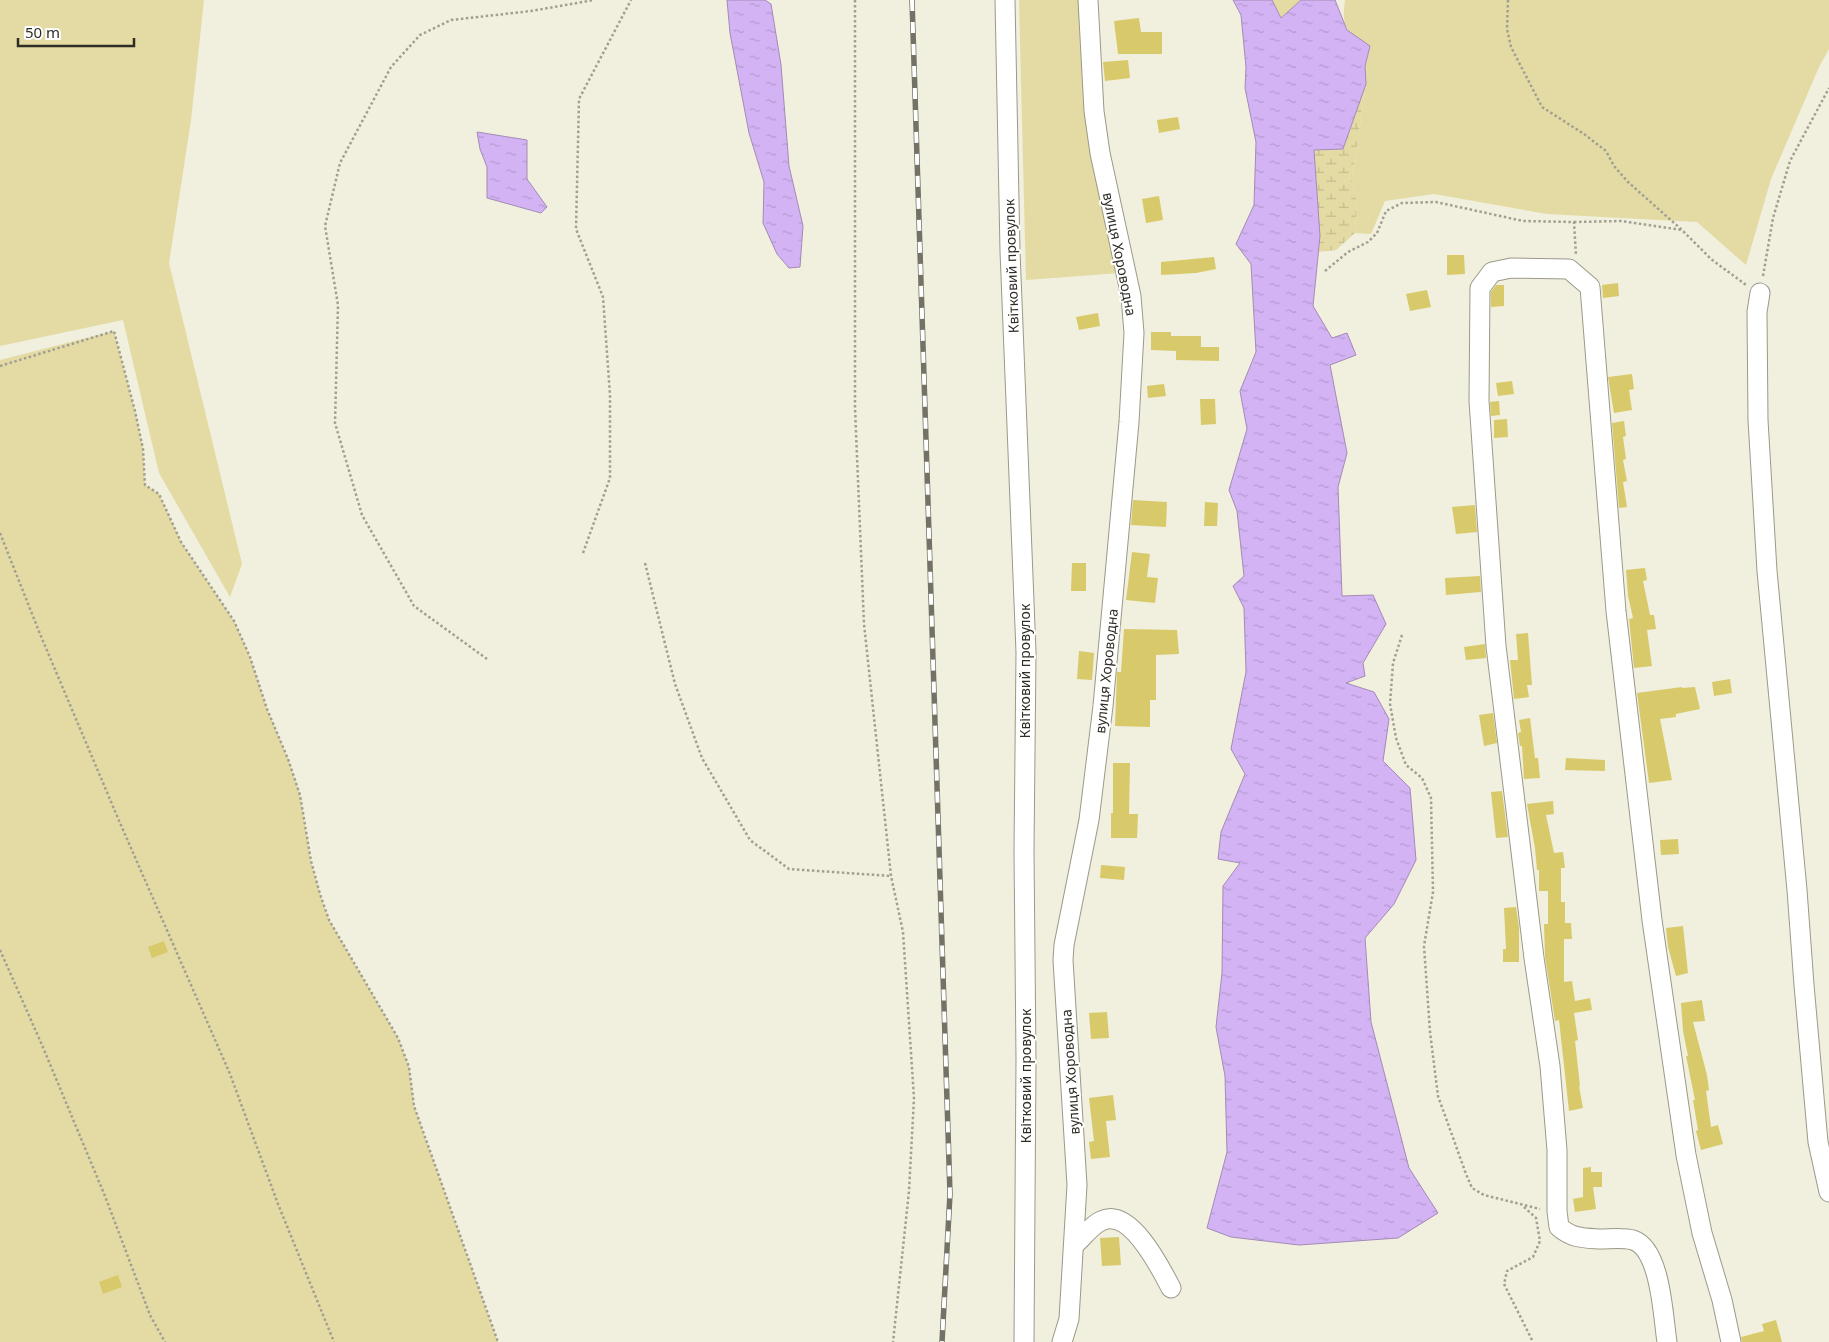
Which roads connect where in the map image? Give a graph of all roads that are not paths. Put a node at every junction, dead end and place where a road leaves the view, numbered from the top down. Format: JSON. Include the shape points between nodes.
{"nodes":[{"id":1,"x":1005,"y":0,"type":"edge"},
{"id":2,"x":1088,"y":0,"type":"edge"},
{"id":3,"x":1760,"y":293,"type":"road end"},
{"id":4,"x":1829,"y":1192,"type":"edge"},
{"id":5,"x":1075,"y":1244,"type":"junction"},
{"id":6,"x":1171,"y":1288,"type":"dead end"},
{"id":7,"x":1024,"y":1342,"type":"edge"},
{"id":8,"x":1062,"y":1342,"type":"edge"},
{"id":9,"x":1667,"y":1342,"type":"edge"},
{"id":10,"x":1731,"y":1342,"type":"edge"}],
"edges":[{"from":1,"to":7,"type":"street","name":"Квітковий провулок","via":[[1010,251],[1026,652]]},
{"from":2,"to":5,"type":"street","name":"вулиця Хороводна","via":[[1094,111],[1131,296],[1134,333],[1103,706],[1089,820],[1063,960],[1077,1185]]},
{"from":3,"to":4,"type":"street","via":[[1757,312],[1758,420],[1767,571],[1818,1142]]},
{"from":5,"to":6,"type":"street","via":[[1102,1220],[1115,1218],[1129,1225],[1156,1258]]},
{"from":5,"to":8,"type":"street","name":"вулиця Хороводна","via":[[1069,1319]]},
{"from":9,"to":10,"type":"street","via":[[1656,1274],[1651,1256],[1643,1245],[1632,1240],[1570,1236],[1559,1227],[1558,1150],[1550,1066],[1496,646],[1479,401],[1480,288],[1492,272],[1511,268],[1569,270],[1590,287],[1616,611],[1653,930],[1686,1155],[1702,1233]]}]}
